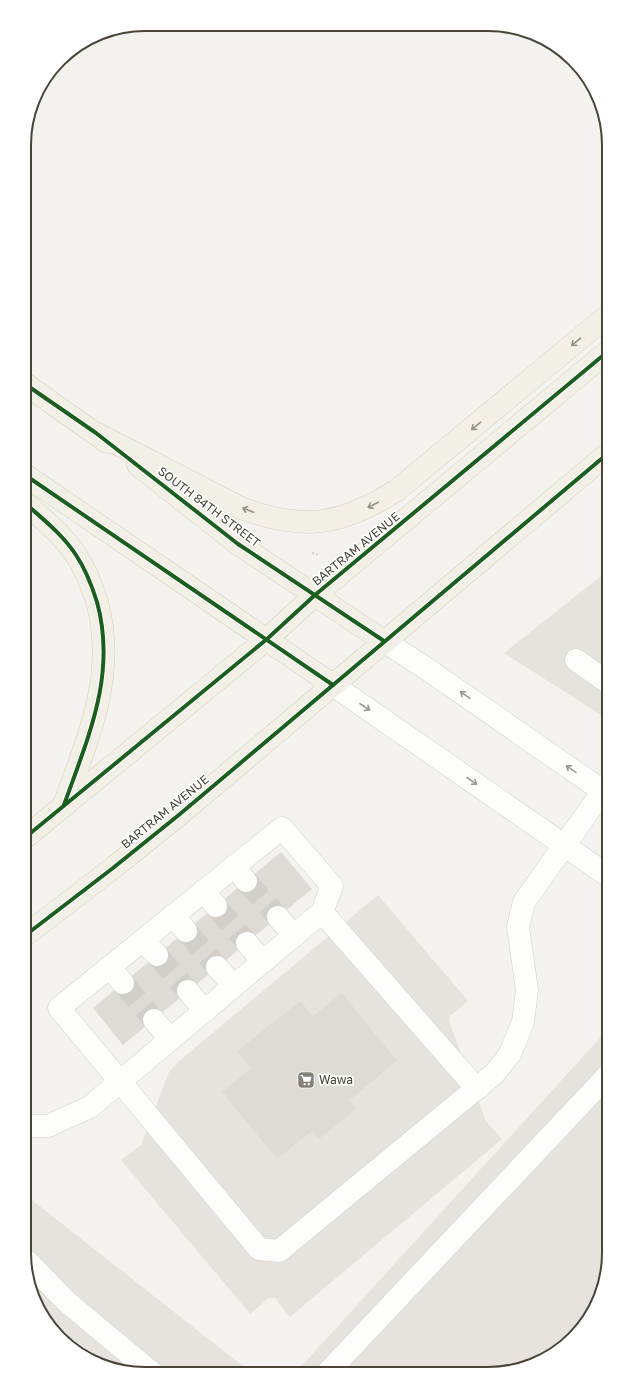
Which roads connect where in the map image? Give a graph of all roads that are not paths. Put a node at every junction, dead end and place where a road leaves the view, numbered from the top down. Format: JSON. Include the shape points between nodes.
{"nodes":[{"id":1,"x":602,"y":320,"type":"edge"},
{"id":2,"x":602,"y":356,"type":"edge"},
{"id":3,"x":31,"y":388,"type":"edge"},
{"id":4,"x":96,"y":433,"type":"junction"},
{"id":5,"x":602,"y":458,"type":"edge"},
{"id":6,"x":31,"y":479,"type":"edge"},
{"id":7,"x":31,"y":508,"type":"edge"},
{"id":8,"x":315,"y":595,"type":"junction"},
{"id":9,"x":267,"y":639,"type":"junction"},
{"id":10,"x":384,"y":641,"type":"junction"},
{"id":11,"x":576,"y":660,"type":"dead end"},
{"id":12,"x":602,"y":678,"type":"edge"},
{"id":13,"x":333,"y":685,"type":"junction"},
{"id":14,"x":602,"y":791,"type":"edge"},
{"id":15,"x":602,"y":797,"type":"edge"},
{"id":16,"x":64,"y":805,"type":"junction"},
{"id":17,"x":31,"y":833,"type":"edge"},
{"id":18,"x":564,"y":845,"type":"junction"},
{"id":19,"x":602,"y":872,"type":"edge"},
{"id":20,"x":322,"y":912,"type":"junction"},
{"id":21,"x":278,"y":917,"type":"tunnel mouth"},
{"id":22,"x":31,"y":931,"type":"edge"},
{"id":23,"x":294,"y":936,"type":"junction"},
{"id":24,"x":247,"y":943,"type":"tunnel mouth"},
{"id":25,"x":263,"y":962,"type":"junction"},
{"id":26,"x":217,"y":967,"type":"tunnel mouth"},
{"id":27,"x":234,"y":986,"type":"junction"},
{"id":28,"x":188,"y":991,"type":"tunnel mouth"},
{"id":29,"x":205,"y":1011,"type":"junction"},
{"id":30,"x":154,"y":1020,"type":"tunnel mouth"},
{"id":31,"x":170,"y":1040,"type":"junction"},
{"id":32,"x":602,"y":1081,"type":"edge"},
{"id":33,"x":119,"y":1082,"type":"junction"},
{"id":34,"x":476,"y":1089,"type":"junction"},
{"id":35,"x":31,"y":1126,"type":"edge"},
{"id":36,"x":32,"y":1266,"type":"edge"},
{"id":37,"x":146,"y":1367,"type":"edge"},
{"id":38,"x":333,"y":1367,"type":"edge"}],
"edges":[{"from":1,"to":4,"type":"main road","one_way":true,"via":[[397,490],[363,510],[326,522],[287,521],[241,508]]},
{"from":2,"to":8,"type":"main road","name":"BARTRAM AVENUE"},
{"from":3,"to":4,"type":"main road","name":"SOUTH 84TH STREET"},
{"from":4,"to":8,"type":"main road","name":"SOUTH 84TH STREET","via":[[238,544]]},
{"from":5,"to":10,"type":"main road","name":"BARTRAM AVENUE"},
{"from":6,"to":9,"type":"main road"},
{"from":7,"to":16,"type":"main road","via":[[51,525],[87,573],[103,632],[104,675],[94,722]]},
{"from":8,"to":9,"type":"main road","name":"BARTRAM AVENUE"},
{"from":8,"to":10,"type":"main road","name":"SOUTH 84TH STREET"},
{"from":9,"to":13,"type":"main road"},
{"from":9,"to":16,"type":"main road","name":"BARTRAM AVENUE"},
{"from":10,"to":13,"type":"main road","name":"BARTRAM AVENUE"},
{"from":14,"to":10,"type":"lane","one_way":true},
{"from":11,"to":12,"type":"lane"},
{"from":13,"to":18,"type":"lane","one_way":true},
{"from":13,"to":22,"type":"main road","name":"BARTRAM AVENUE","via":[[119,863]]},
{"from":15,"to":18,"type":"lane"},
{"from":16,"to":17,"type":"main road","name":"BARTRAM AVENUE"},
{"from":18,"to":19,"type":"lane"},
{"from":18,"to":34,"type":"lane","via":[[524,902],[518,927],[527,990],[523,1022],[510,1054],[494,1074]]},
{"from":20,"to":23,"type":"lane"},
{"from":20,"to":33,"type":"lane","via":[[332,886],[282,828],[240,874],[116,975],[59,1008]]},
{"from":20,"to":34,"type":"lane"},
{"from":21,"to":23,"type":"lane"},
{"from":23,"to":25,"type":"lane"},
{"from":24,"to":25,"type":"lane"},
{"from":25,"to":27,"type":"lane"},
{"from":26,"to":27,"type":"lane"},
{"from":27,"to":29,"type":"lane"},
{"from":28,"to":29,"type":"lane"},
{"from":29,"to":31,"type":"lane"},
{"from":30,"to":31,"type":"lane"},
{"from":31,"to":33,"type":"lane"},
{"from":32,"to":38,"type":"lane"},
{"from":33,"to":34,"type":"lane","via":[[259,1249],[279,1251]]},
{"from":33,"to":35,"type":"lane","via":[[90,1107],[48,1126]]},
{"from":36,"to":37,"type":"lane","via":[[67,1302]]}]}
